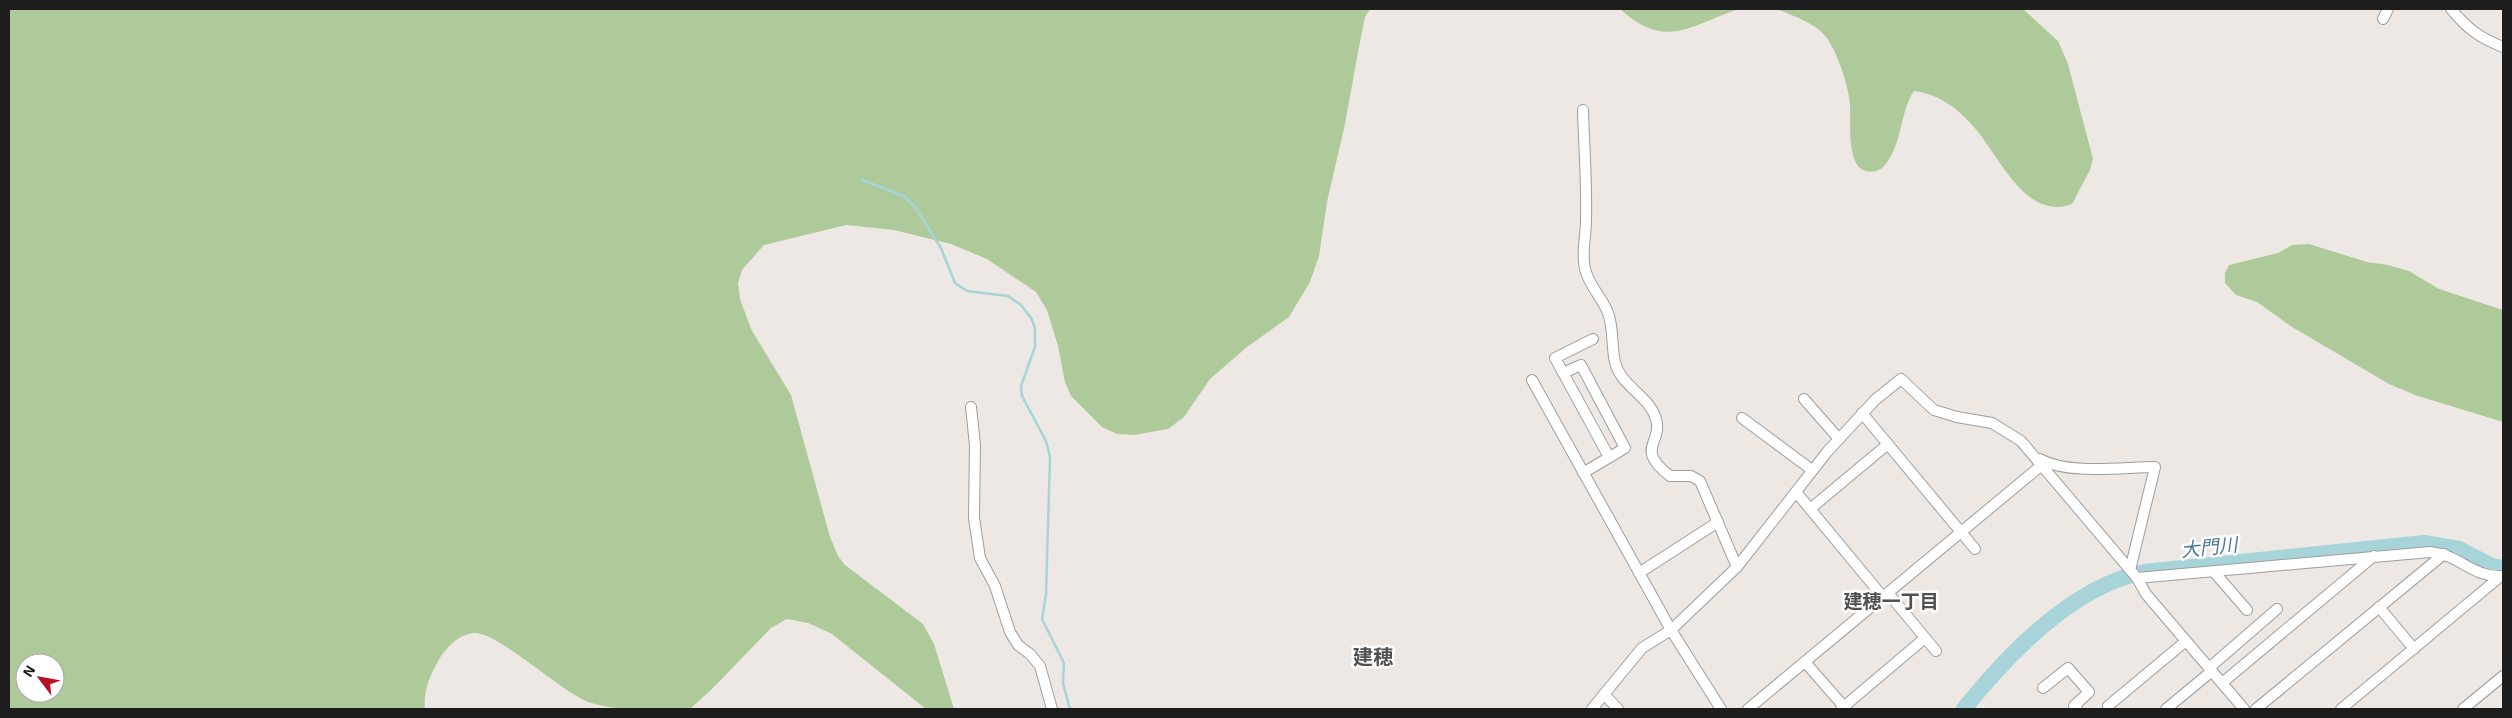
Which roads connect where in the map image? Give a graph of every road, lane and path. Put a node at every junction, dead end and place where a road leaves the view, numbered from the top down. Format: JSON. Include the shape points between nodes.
{"nodes":[{"id":1,"x":2388,"y":9,"type":"edge"},
{"id":2,"x":2451,"y":9,"type":"edge"},
{"id":3,"x":2383,"y":20,"type":"dead end"},
{"id":4,"x":2503,"y":47,"type":"edge"},
{"id":5,"x":1583,"y":110,"type":"dead end"},
{"id":6,"x":1593,"y":339,"type":"dead end"},
{"id":7,"x":1563,"y":373,"type":"junction"},
{"id":8,"x":1532,"y":380,"type":"dead end"},
{"id":9,"x":1804,"y":399,"type":"dead end"},
{"id":10,"x":971,"y":407,"type":"dead end"},
{"id":11,"x":1862,"y":413,"type":"junction"},
{"id":12,"x":1742,"y":418,"type":"dead end"},
{"id":13,"x":1840,"y":439,"type":"junction"},
{"id":14,"x":1888,"y":444,"type":"junction"},
{"id":15,"x":1609,"y":457,"type":"junction"},
{"id":16,"x":2039,"y":460,"type":"junction"},
{"id":17,"x":1812,"y":470,"type":"junction"},
{"id":18,"x":1583,"y":473,"type":"junction"},
{"id":19,"x":1796,"y":492,"type":"junction"},
{"id":20,"x":1810,"y":509,"type":"junction"},
{"id":21,"x":1718,"y":522,"type":"junction"},
{"id":22,"x":1961,"y":532,"type":"junction"},
{"id":23,"x":1975,"y":549,"type":"dead end"},
{"id":24,"x":2444,"y":554,"type":"junction"},
{"id":25,"x":2374,"y":556,"type":"junction"},
{"id":26,"x":1737,"y":567,"type":"junction"},
{"id":27,"x":2130,"y":570,"type":"junction"},
{"id":28,"x":2214,"y":572,"type":"junction"},
{"id":29,"x":1639,"y":574,"type":"junction"},
{"id":30,"x":2502,"y":576,"type":"edge"},
{"id":31,"x":2137,"y":578,"type":"junction"},
{"id":32,"x":1886,"y":595,"type":"junction"},
{"id":33,"x":2379,"y":607,"type":"junction"},
{"id":34,"x":2277,"y":609,"type":"dead end"},
{"id":35,"x":2247,"y":610,"type":"dead end"},
{"id":36,"x":1671,"y":630,"type":"junction"},
{"id":37,"x":1925,"y":638,"type":"junction"},
{"id":38,"x":2186,"y":641,"type":"junction"},
{"id":39,"x":2414,"y":648,"type":"junction"},
{"id":40,"x":1936,"y":651,"type":"dead end"},
{"id":41,"x":1806,"y":662,"type":"junction"},
{"id":42,"x":2210,"y":670,"type":"junction"},
{"id":43,"x":2503,"y":676,"type":"edge"},
{"id":44,"x":2222,"y":684,"type":"junction"},
{"id":45,"x":2043,"y":688,"type":"dead end"},
{"id":46,"x":1604,"y":694,"type":"junction"},
{"id":47,"x":2108,"y":706,"type":"dead end"},
{"id":48,"x":1052,"y":709,"type":"edge"},
{"id":49,"x":1592,"y":709,"type":"edge"},
{"id":50,"x":1618,"y":709,"type":"edge"},
{"id":51,"x":1720,"y":709,"type":"edge"},
{"id":52,"x":1748,"y":709,"type":"edge"},
{"id":53,"x":1843,"y":709,"type":"edge"},
{"id":54,"x":2077,"y":709,"type":"edge"},
{"id":55,"x":2166,"y":709,"type":"edge"},
{"id":56,"x":2244,"y":709,"type":"edge"},
{"id":57,"x":2256,"y":709,"type":"edge"},
{"id":58,"x":2342,"y":709,"type":"edge"},
{"id":59,"x":2463,"y":709,"type":"edge"}],
"edges":[{"from":1,"to":3,"type":"street"},
{"from":2,"to":4,"type":"street","via":[[2467,29]]},
{"from":5,"to":21,"type":"street","via":[[1586,221],[1582,248],[1589,282],[1609,315],[1615,362],[1628,386],[1648,402],[1656,420],[1652,457],[1670,476],[1690,476],[1700,481]]},
{"from":6,"to":7,"type":"street","via":[[1555,358]]},
{"from":7,"to":15,"type":"street"},
{"from":7,"to":15,"type":"street","via":[[1581,365],[1625,448]]},
{"from":8,"to":18,"type":"street"},
{"from":9,"to":13,"type":"street"},
{"from":10,"to":48,"type":"street","via":[[975,445],[974,518],[980,558],[995,586],[1010,632],[1018,645],[1040,666]]},
{"from":11,"to":13,"type":"street"},
{"from":11,"to":14,"type":"street"},
{"from":11,"to":16,"type":"street","via":[[1901,379],[1934,410],[1992,423],[2021,441]]},
{"from":12,"to":17,"type":"street"},
{"from":13,"to":17,"type":"street"},
{"from":14,"to":20,"type":"street"},
{"from":14,"to":22,"type":"street"},
{"from":15,"to":18,"type":"street"},
{"from":16,"to":22,"type":"street"},
{"from":16,"to":27,"type":"street"},
{"from":16,"to":27,"type":"street","via":[[2099,470],[2155,467]]},
{"from":17,"to":19,"type":"street"},
{"from":18,"to":29,"type":"street"},
{"from":19,"to":20,"type":"street"},
{"from":19,"to":26,"type":"street"},
{"from":20,"to":32,"type":"street"},
{"from":21,"to":26,"type":"street"},
{"from":21,"to":29,"type":"street"},
{"from":22,"to":23,"type":"street"},
{"from":22,"to":32,"type":"street"},
{"from":24,"to":25,"type":"street","via":[[2420,552]]},
{"from":24,"to":30,"type":"street","via":[[2484,575]]},
{"from":24,"to":33,"type":"street"},
{"from":25,"to":28,"type":"street"},
{"from":25,"to":44,"type":"street"},
{"from":26,"to":36,"type":"street"},
{"from":27,"to":31,"type":"street"},
{"from":28,"to":31,"type":"street"},
{"from":28,"to":35,"type":"street"},
{"from":29,"to":36,"type":"street"},
{"from":30,"to":39,"type":"street"},
{"from":31,"to":38,"type":"street","via":[[2146,594]]},
{"from":32,"to":37,"type":"street"},
{"from":32,"to":41,"type":"street"},
{"from":33,"to":39,"type":"street"},
{"from":33,"to":57,"type":"street"},
{"from":34,"to":42,"type":"street"},
{"from":36,"to":46,"type":"street","via":[[1642,648]]},
{"from":36,"to":51,"type":"street"},
{"from":37,"to":40,"type":"street"},
{"from":37,"to":53,"type":"street"},
{"from":38,"to":42,"type":"street"},
{"from":38,"to":47,"type":"street"},
{"from":39,"to":58,"type":"street"},
{"from":41,"to":52,"type":"street"},
{"from":41,"to":53,"type":"street"},
{"from":42,"to":44,"type":"street"},
{"from":42,"to":55,"type":"street"},
{"from":43,"to":59,"type":"street"},
{"from":44,"to":56,"type":"street"},
{"from":45,"to":54,"type":"street","via":[[2068,668],[2089,692],[2074,706]]},
{"from":46,"to":49,"type":"street"},
{"from":46,"to":50,"type":"street"}]}
